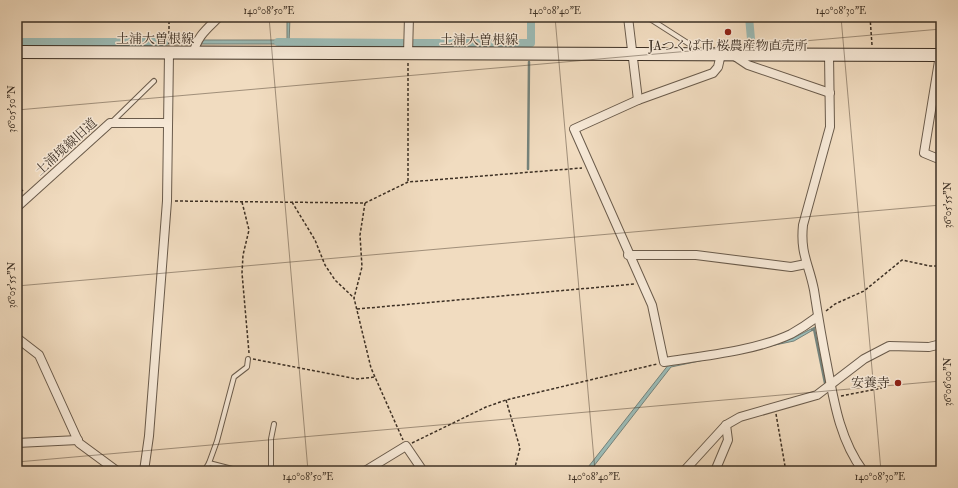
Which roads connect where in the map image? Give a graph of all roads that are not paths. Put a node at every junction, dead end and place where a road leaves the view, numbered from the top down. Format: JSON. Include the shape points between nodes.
{"nodes":[{"id":1,"x":219,"y":17,"type":"edge"},
{"id":2,"x":409,"y":17,"type":"edge"},
{"id":3,"x":628,"y":17,"type":"edge"},
{"id":4,"x":647,"y":17,"type":"edge"},
{"id":5,"x":697,"y":49,"type":"dead end"},
{"id":6,"x":17,"y":52,"type":"edge"},
{"id":7,"x":194,"y":53,"type":"junction"},
{"id":8,"x":169,"y":54,"type":"junction"},
{"id":9,"x":408,"y":54,"type":"junction"},
{"id":10,"x":632,"y":54,"type":"junction"},
{"id":11,"x":720,"y":54,"type":"junction"},
{"id":12,"x":829,"y":54,"type":"junction"},
{"id":13,"x":733,"y":55,"type":"junction"},
{"id":14,"x":940,"y":55,"type":"edge"},
{"id":15,"x":154,"y":81,"type":"dead end"},
{"id":16,"x":830,"y":93,"type":"junction"},
{"id":17,"x":638,"y":100,"type":"junction"},
{"id":18,"x":113,"y":123,"type":"junction"},
{"id":19,"x":167,"y":124,"type":"junction"},
{"id":20,"x":941,"y":160,"type":"edge"},
{"id":21,"x":17,"y":207,"type":"edge"},
{"id":22,"x":628,"y":255,"type":"junction"},
{"id":23,"x":806,"y":264,"type":"junction"},
{"id":24,"x":818,"y":317,"type":"junction"},
{"id":25,"x":17,"y":338,"type":"edge"},
{"id":26,"x":941,"y":344,"type":"edge"},
{"id":27,"x":248,"y":359,"type":"road end"},
{"id":28,"x":831,"y":386,"type":"junction"},
{"id":29,"x":274,"y":424,"type":"dead end"},
{"id":30,"x":726,"y":425,"type":"junction"},
{"id":31,"x":78,"y":440,"type":"junction"},
{"id":32,"x":17,"y":443,"type":"edge"},
{"id":33,"x":209,"y":463,"type":"junction"},
{"id":34,"x":117,"y":471,"type":"edge"},
{"id":35,"x":144,"y":471,"type":"edge"},
{"id":36,"x":204,"y":471,"type":"edge"},
{"id":37,"x":240,"y":471,"type":"edge"},
{"id":38,"x":271,"y":471,"type":"edge"},
{"id":39,"x":365,"y":471,"type":"edge"},
{"id":40,"x":423,"y":471,"type":"edge"},
{"id":41,"x":684,"y":471,"type":"edge"},
{"id":42,"x":715,"y":471,"type":"edge"},
{"id":43,"x":863,"y":471,"type":"edge"}],
"edges":[{"from":1,"to":7,"type":"street","via":[[199,38]]},
{"from":2,"to":9,"type":"street"},
{"from":3,"to":10,"type":"street"},
{"from":4,"to":5,"type":"lane"},
{"from":6,"to":8,"type":"main road","name":"土浦大曽根線"},
{"from":7,"to":8,"type":"main road","name":"土浦大曽根線"},
{"from":7,"to":9,"type":"main road","name":"土浦大曽根線"},
{"from":8,"to":19,"type":"street"},
{"from":9,"to":10,"type":"main road","name":"土浦大曽根線"},
{"from":10,"to":11,"type":"main road","name":"土浦大曽根線"},
{"from":10,"to":17,"type":"street"},
{"from":11,"to":13,"type":"main road","name":"土浦大曽根線"},
{"from":11,"to":17,"type":"street","via":[[718,67],[713,73]]},
{"from":12,"to":13,"type":"main road","name":"土浦大曽根線"},
{"from":12,"to":14,"type":"main road","name":"土浦大曽根線"},
{"from":12,"to":16,"type":"street"},
{"from":13,"to":16,"type":"street","via":[[748,65]]},
{"from":14,"to":20,"type":"street","via":[[924,153]]},
{"from":15,"to":18,"type":"lane"},
{"from":16,"to":23,"type":"street","via":[[830,127],[803,225],[802,240]]},
{"from":17,"to":22,"type":"street","via":[[574,129]]},
{"from":18,"to":19,"type":"street"},
{"from":18,"to":21,"type":"street","name":"土浦境線旧道"},
{"from":19,"to":35,"type":"street","via":[[168,201]]},
{"from":22,"to":23,"type":"street","via":[[696,255],[790,267]]},
{"from":22,"to":24,"type":"street","via":[[652,305],[664,362],[764,343],[792,333]]},
{"from":23,"to":24,"type":"street"},
{"from":24,"to":28,"type":"street"},
{"from":25,"to":31,"type":"street","via":[[39,355]]},
{"from":26,"to":28,"type":"street","via":[[930,347],[889,346],[864,359]]},
{"from":27,"to":33,"type":"lane","via":[[247,367],[234,377],[228,406]]},
{"from":28,"to":30,"type":"street","via":[[817,395],[740,417]]},
{"from":28,"to":43,"type":"street","via":[[832,398],[851,455]]},
{"from":29,"to":38,"type":"lane","via":[[271,439]]},
{"from":30,"to":41,"type":"street"},
{"from":30,"to":42,"type":"street","via":[[728,440]]},
{"from":31,"to":32,"type":"street"},
{"from":31,"to":34,"type":"street","via":[[78,443]]},
{"from":33,"to":36,"type":"lane"},
{"from":33,"to":37,"type":"lane"},
{"from":39,"to":40,"type":"street","via":[[406,446]]}]}
